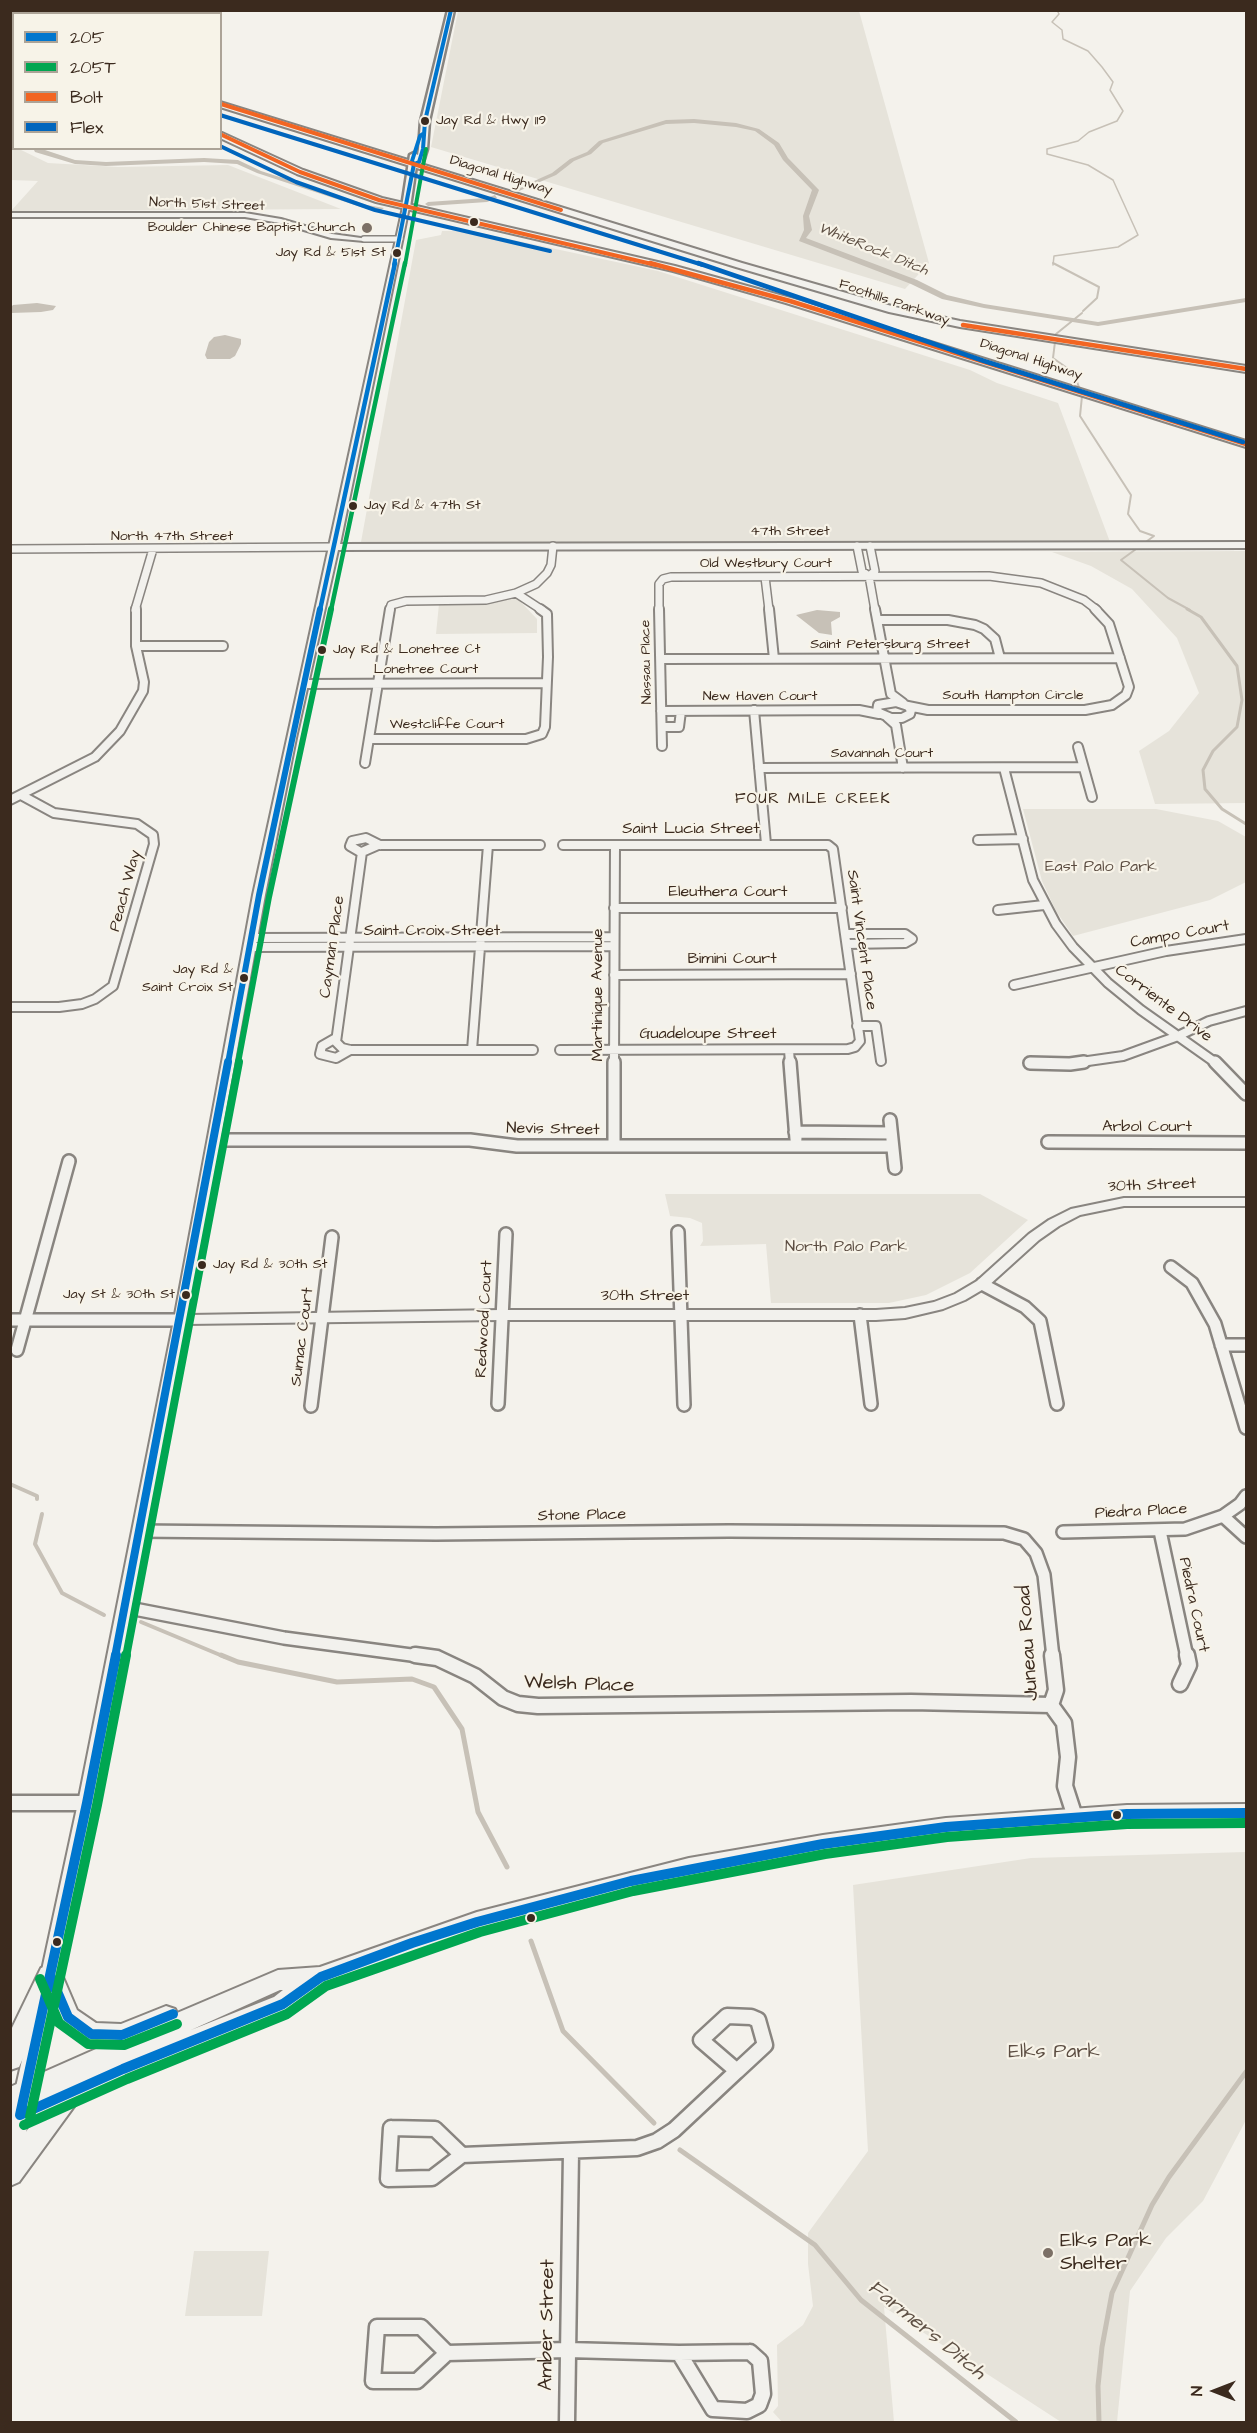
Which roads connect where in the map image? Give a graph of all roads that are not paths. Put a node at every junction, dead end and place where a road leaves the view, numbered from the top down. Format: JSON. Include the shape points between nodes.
{"nodes":[{"id":1,"x":27,"y":10,"type":"edge"},
{"id":2,"x":451,"y":10,"type":"edge"},
{"id":3,"x":10,"y":11,"type":"edge"},
{"id":4,"x":222,"y":105,"type":"edge"},
{"id":5,"x":222,"y":135,"type":"edge"},
{"id":6,"x":414,"y":164,"type":"junction"},
{"id":7,"x":406,"y":207,"type":"junction"},
{"id":8,"x":10,"y":215,"type":"edge"},
{"id":9,"x":364,"y":239,"type":"joint"},
{"id":10,"x":400,"y":239,"type":"junction"},
{"id":11,"x":739,"y":266,"type":"junction"},
{"id":12,"x":1246,"y":369,"type":"edge"},
{"id":13,"x":1246,"y":432,"type":"edge"},
{"id":14,"x":1246,"y":444,"type":"edge"},
{"id":15,"x":1246,"y":545,"type":"edge"},
{"id":16,"x":553,"y":546,"type":"junction"},
{"id":17,"x":857,"y":546,"type":"junction"},
{"id":18,"x":870,"y":546,"type":"junction"},
{"id":19,"x":334,"y":547,"type":"junction"},
{"id":20,"x":10,"y":549,"type":"edge"},
{"id":21,"x":153,"y":549,"type":"junction"},
{"id":22,"x":869,"y":576,"type":"junction"},
{"id":23,"x":765,"y":577,"type":"junction"},
{"id":24,"x":663,"y":579,"type":"joint"},
{"id":25,"x":516,"y":593,"type":"junction"},
{"id":26,"x":877,"y":620,"type":"junction"},
{"id":27,"x":136,"y":646,"type":"junction"},
{"id":28,"x":223,"y":646,"type":"dead end"},
{"id":29,"x":774,"y":658,"type":"junction"},
{"id":30,"x":1000,"y":658,"type":"junction"},
{"id":31,"x":1120,"y":658,"type":"junction"},
{"id":32,"x":661,"y":659,"type":"junction"},
{"id":33,"x":884,"y":659,"type":"junction"},
{"id":34,"x":546,"y":683,"type":"junction"},
{"id":35,"x":305,"y":684,"type":"junction"},
{"id":36,"x":378,"y":684,"type":"junction"},
{"id":37,"x":891,"y":694,"type":"junction"},
{"id":38,"x":754,"y":710,"type":"junction"},
{"id":39,"x":881,"y":710,"type":"junction"},
{"id":40,"x":906,"y":710,"type":"junction"},
{"id":41,"x":662,"y":711,"type":"junction"},
{"id":42,"x":681,"y":711,"type":"junction"},
{"id":43,"x":896,"y":725,"type":"junction"},
{"id":44,"x":662,"y":728,"type":"junction"},
{"id":45,"x":369,"y":738,"type":"junction"},
{"id":46,"x":662,"y":746,"type":"dead end"},
{"id":47,"x":1078,"y":747,"type":"dead end"},
{"id":48,"x":364,"y":763,"type":"dead end"},
{"id":49,"x":1083,"y":767,"type":"junction"},
{"id":50,"x":759,"y":768,"type":"junction"},
{"id":51,"x":903,"y":768,"type":"junction"},
{"id":52,"x":1004,"y":768,"type":"junction"},
{"id":53,"x":21,"y":795,"type":"junction"},
{"id":54,"x":1092,"y":797,"type":"dead end"},
{"id":55,"x":10,"y":800,"type":"edge"},
{"id":56,"x":1023,"y":839,"type":"junction"},
{"id":57,"x":978,"y":840,"type":"dead end"},
{"id":58,"x":766,"y":844,"type":"junction"},
{"id":59,"x":380,"y":845,"type":"junction"},
{"id":60,"x":488,"y":845,"type":"junction"},
{"id":61,"x":540,"y":845,"type":"dead end"},
{"id":62,"x":563,"y":845,"type":"dead end"},
{"id":63,"x":615,"y":845,"type":"junction"},
{"id":64,"x":820,"y":845,"type":"joint"},
{"id":65,"x":362,"y":852,"type":"junction"},
{"id":66,"x":1044,"y":905,"type":"junction"},
{"id":67,"x":614,"y":908,"type":"junction"},
{"id":68,"x":842,"y":908,"type":"junction"},
{"id":69,"x":998,"y":910,"type":"dead end"},
{"id":70,"x":846,"y":939,"type":"junction"},
{"id":71,"x":1246,"y":939,"type":"edge"},
{"id":72,"x":250,"y":942,"type":"junction"},
{"id":73,"x":348,"y":942,"type":"junction"},
{"id":74,"x":480,"y":942,"type":"junction"},
{"id":75,"x":614,"y":942,"type":"junction"},
{"id":76,"x":1092,"y":968,"type":"junction"},
{"id":77,"x":851,"y":974,"type":"junction"},
{"id":78,"x":614,"y":975,"type":"junction"},
{"id":79,"x":1014,"y":985,"type":"dead end"},
{"id":80,"x":10,"y":1007,"type":"edge"},
{"id":81,"x":1246,"y":1011,"type":"edge"},
{"id":82,"x":858,"y":1026,"type":"junction"},
{"id":83,"x":1178,"y":1035,"type":"junction"},
{"id":84,"x":337,"y":1042,"type":"junction"},
{"id":85,"x":855,"y":1047,"type":"joint"},
{"id":86,"x":350,"y":1050,"type":"junction"},
{"id":87,"x":472,"y":1050,"type":"junction"},
{"id":88,"x":533,"y":1050,"type":"dead end"},
{"id":89,"x":560,"y":1050,"type":"dead end"},
{"id":90,"x":615,"y":1050,"type":"junction"},
{"id":91,"x":789,"y":1050,"type":"junction"},
{"id":92,"x":881,"y":1061,"type":"dead end"},
{"id":93,"x":1030,"y":1063,"type":"dead end"},
{"id":94,"x":1246,"y":1094,"type":"edge"},
{"id":95,"x":890,"y":1119,"type":"dead end"},
{"id":96,"x":795,"y":1132,"type":"junction"},
{"id":97,"x":891,"y":1133,"type":"junction"},
{"id":98,"x":214,"y":1140,"type":"junction"},
{"id":99,"x":1048,"y":1142,"type":"dead end"},
{"id":100,"x":1246,"y":1143,"type":"edge"},
{"id":101,"x":796,"y":1145,"type":"junction"},
{"id":102,"x":614,"y":1146,"type":"junction"},
{"id":103,"x":892,"y":1146,"type":"junction"},
{"id":104,"x":69,"y":1161,"type":"dead end"},
{"id":105,"x":895,"y":1168,"type":"dead end"},
{"id":106,"x":1246,"y":1202,"type":"edge"},
{"id":107,"x":678,"y":1233,"type":"dead end"},
{"id":108,"x":506,"y":1234,"type":"dead end"},
{"id":109,"x":332,"y":1237,"type":"dead end"},
{"id":110,"x":1172,"y":1267,"type":"dead end"},
{"id":111,"x":982,"y":1284,"type":"junction"},
{"id":112,"x":501,"y":1315,"type":"junction"},
{"id":113,"x":681,"y":1315,"type":"junction"},
{"id":114,"x":860,"y":1315,"type":"junction"},
{"id":115,"x":322,"y":1317,"type":"junction"},
{"id":116,"x":10,"y":1320,"type":"edge"},
{"id":117,"x":26,"y":1320,"type":"junction"},
{"id":118,"x":181,"y":1320,"type":"junction"},
{"id":119,"x":1221,"y":1345,"type":"junction"},
{"id":120,"x":1246,"y":1345,"type":"edge"},
{"id":121,"x":17,"y":1350,"type":"dead end"},
{"id":122,"x":498,"y":1404,"type":"dead end"},
{"id":123,"x":871,"y":1404,"type":"dead end"},
{"id":124,"x":1057,"y":1404,"type":"dead end"},
{"id":125,"x":684,"y":1405,"type":"dead end"},
{"id":126,"x":311,"y":1406,"type":"dead end"},
{"id":127,"x":1246,"y":1428,"type":"edge"},
{"id":128,"x":1246,"y":1496,"type":"edge"},
{"id":129,"x":1223,"y":1516,"type":"junction"},
{"id":130,"x":139,"y":1531,"type":"junction"},
{"id":131,"x":1160,"y":1531,"type":"junction"},
{"id":132,"x":1063,"y":1532,"type":"dead end"},
{"id":133,"x":1246,"y":1537,"type":"edge"},
{"id":134,"x":1024,"y":1539,"type":"joint"},
{"id":135,"x":124,"y":1607,"type":"junction"},
{"id":136,"x":1180,"y":1684,"type":"dead end"},
{"id":137,"x":1051,"y":1705,"type":"junction"},
{"id":138,"x":10,"y":1803,"type":"edge"},
{"id":139,"x":87,"y":1803,"type":"junction"},
{"id":140,"x":1246,"y":1813,"type":"edge"},
{"id":141,"x":1075,"y":1817,"type":"junction"},
{"id":142,"x":50,"y":1975,"type":"junction"},
{"id":143,"x":321,"y":1977,"type":"junction"},
{"id":144,"x":278,"y":1980,"type":"junction"},
{"id":145,"x":10,"y":2059,"type":"edge"},
{"id":146,"x":737,"y":2070,"type":"dead end"},
{"id":147,"x":71,"y":2092,"type":"junction"},
{"id":148,"x":17,"y":2107,"type":"edge"},
{"id":149,"x":572,"y":2152,"type":"junction"},
{"id":150,"x":462,"y":2155,"type":"junction"},
{"id":151,"x":10,"y":2162,"type":"edge"},
{"id":152,"x":10,"y":2174,"type":"edge"},
{"id":153,"x":568,"y":2350,"type":"junction"},
{"id":154,"x":447,"y":2353,"type":"junction"},
{"id":155,"x":679,"y":2353,"type":"junction"},
{"id":156,"x":567,"y":2422,"type":"edge"}],
"edges":[{"from":1,"to":3,"type":"street"},
{"from":2,"to":6,"type":"main road","via":[[419,162]]},
{"from":4,"to":6,"type":"highway","name":"Diagonal Highway"},
{"from":5,"to":7,"type":"highway","name":"Diagonal Highway","via":[[300,172]]},
{"from":6,"to":7,"type":"main road"},
{"from":6,"to":11,"type":"highway","name":"Diagonal Highway"},
{"from":7,"to":10,"type":"street"},
{"from":7,"to":14,"type":"highway","name":"Diagonal Highway","via":[[745,288]]},
{"from":8,"to":9,"type":"street","name":"North 51st Street","via":[[245,215],[281,221],[331,237]]},
{"from":9,"to":10,"type":"street","name":"North 51st Street"},
{"from":10,"to":19,"type":"street"},
{"from":11,"to":12,"type":"highway","via":[[904,312]]},
{"from":11,"to":13,"type":"highway","name":"Foothills Parkway","via":[[1050,371]]},
{"from":15,"to":18,"type":"street","name":"47th Street"},
{"from":16,"to":17,"type":"street","name":"47th Street"},
{"from":16,"to":19,"type":"street","name":"47th Street"},
{"from":16,"to":25,"type":"street","via":[[547,573],[536,584]]},
{"from":17,"to":18,"type":"street","name":"47th Street"},
{"from":17,"to":22,"type":"street","via":[[862,571]]},
{"from":18,"to":22,"type":"street","via":[[875,571]]},
{"from":19,"to":21,"type":"street","name":"North 47th Street"},
{"from":19,"to":35,"type":"street"},
{"from":20,"to":21,"type":"street","name":"North 47th Street"},
{"from":21,"to":27,"type":"street","via":[[136,605]]},
{"from":22,"to":23,"type":"street","name":"Old Westbury Court"},
{"from":22,"to":26,"type":"street"},
{"from":22,"to":31,"type":"street","name":"South Hampton Circle","via":[[1000,577],[1058,589],[1084,600],[1103,615]]},
{"from":23,"to":24,"type":"street","name":"Old Westbury Court"},
{"from":23,"to":29,"type":"street"},
{"from":24,"to":32,"type":"street","name":"Nassau Place","via":[[659,584]]},
{"from":25,"to":34,"type":"street","via":[[547,614]]},
{"from":25,"to":36,"type":"street","via":[[478,600],[395,603],[389,608]]},
{"from":26,"to":30,"type":"street","via":[[948,620],[975,625],[991,633]]},
{"from":26,"to":33,"type":"street"},
{"from":27,"to":28,"type":"street"},
{"from":27,"to":53,"type":"street","via":[[143,691],[120,731],[95,757]]},
{"from":29,"to":32,"type":"street","name":"Saint Petersburg Street"},
{"from":29,"to":33,"type":"street","name":"Saint Petersburg Street"},
{"from":30,"to":31,"type":"street","name":"Saint Petersburg Street"},
{"from":30,"to":33,"type":"street","name":"Saint Petersburg Street"},
{"from":31,"to":40,"type":"street","name":"South Hampton Circle","via":[[1129,690],[1121,700],[1102,708]]},
{"from":32,"to":41,"type":"street","name":"Nassau Place"},
{"from":33,"to":37,"type":"street"},
{"from":34,"to":36,"type":"street","name":"Lonetree Court"},
{"from":34,"to":45,"type":"street","name":"Westcliffe Court","via":[[544,731],[537,736]]},
{"from":35,"to":36,"type":"street","name":"Lonetree Court"},
{"from":35,"to":72,"type":"street"},
{"from":36,"to":45,"type":"street"},
{"from":37,"to":39,"type":"street"},
{"from":37,"to":40,"type":"street"},
{"from":38,"to":39,"type":"street","name":"New Haven Court"},
{"from":38,"to":42,"type":"street","name":"New Haven Court"},
{"from":38,"to":50,"type":"street"},
{"from":39,"to":40,"type":"street"},
{"from":39,"to":40,"type":"street"},
{"from":39,"to":43,"type":"street"},
{"from":40,"to":43,"type":"street"},
{"from":41,"to":42,"type":"street","name":"New Haven Court"},
{"from":41,"to":44,"type":"street","name":"Nassau Place"},
{"from":42,"to":44,"type":"street","via":[[680,726]]},
{"from":43,"to":51,"type":"street"},
{"from":44,"to":46,"type":"street","name":"Nassau Place"},
{"from":45,"to":48,"type":"street"},
{"from":47,"to":49,"type":"street"},
{"from":49,"to":52,"type":"street","name":"Savannah Court"},
{"from":49,"to":54,"type":"street"},
{"from":50,"to":51,"type":"street","name":"Savannah Court"},
{"from":50,"to":58,"type":"street"},
{"from":51,"to":52,"type":"street","name":"Savannah Court"},
{"from":52,"to":56,"type":"street","name":"Corriente Drive"},
{"from":53,"to":55,"type":"street"},
{"from":53,"to":80,"type":"street","name":"Peach Way","via":[[54,813],[137,824],[148,829],[154,844],[113,986],[82,1004]]},
{"from":56,"to":57,"type":"street"},
{"from":56,"to":66,"type":"street","name":"Corriente Drive"},
{"from":58,"to":63,"type":"street","name":"Saint Lucia Street"},
{"from":58,"to":64,"type":"street","name":"Saint Lucia Street"},
{"from":59,"to":60,"type":"street"},
{"from":59,"to":65,"type":"street"},
{"from":59,"to":65,"type":"street","name":"Cayman Place","via":[[366,838],[352,841],[350,846]]},
{"from":60,"to":61,"type":"street"},
{"from":60,"to":74,"type":"street"},
{"from":62,"to":63,"type":"street","name":"Saint Lucia Street"},
{"from":63,"to":67,"type":"street","name":"Martinique Avenue"},
{"from":64,"to":68,"type":"street","name":"Saint Vincent Place","via":[[832,849]]},
{"from":65,"to":73,"type":"street","name":"Cayman Place"},
{"from":66,"to":69,"type":"street"},
{"from":66,"to":76,"type":"street","name":"Corriente Drive"},
{"from":67,"to":68,"type":"street","name":"Eleuthera Court"},
{"from":67,"to":75,"type":"street","name":"Martinique Avenue"},
{"from":68,"to":70,"type":"street","name":"Saint Vincent Place"},
{"from":70,"to":70,"type":"street","via":[[905,934],[912,939],[905,943]]},
{"from":70,"to":77,"type":"street","name":"Saint Vincent Place"},
{"from":71,"to":76,"type":"street","name":"Campo Court"},
{"from":72,"to":73,"type":"street","name":"Saint Croix Street"},
{"from":72,"to":98,"type":"street"},
{"from":73,"to":74,"type":"street","name":"Saint Croix Street"},
{"from":73,"to":84,"type":"street","name":"Cayman Place"},
{"from":74,"to":75,"type":"street","name":"Saint Croix Street"},
{"from":74,"to":87,"type":"street"},
{"from":75,"to":78,"type":"street","name":"Martinique Avenue"},
{"from":76,"to":79,"type":"street","name":"Campo Court"},
{"from":76,"to":83,"type":"street","name":"Corriente Drive","via":[[1125,998]]},
{"from":77,"to":78,"type":"street","name":"Bimini Court"},
{"from":77,"to":82,"type":"street","name":"Saint Vincent Place"},
{"from":78,"to":90,"type":"street","name":"Martinique Avenue"},
{"from":81,"to":83,"type":"street"},
{"from":82,"to":85,"type":"street","name":"Saint Vincent Place","via":[[860,1041]]},
{"from":82,"to":92,"type":"street","via":[[876,1026]]},
{"from":83,"to":93,"type":"street","via":[[1136,1052],[1096,1061]]},
{"from":83,"to":94,"type":"street","name":"Corriente Drive","via":[[1211,1059]]},
{"from":84,"to":86,"type":"street"},
{"from":84,"to":86,"type":"street","via":[[322,1046],[320,1054],[336,1058]]},
{"from":85,"to":91,"type":"street","name":"Guadeloupe Street"},
{"from":86,"to":87,"type":"street"},
{"from":87,"to":88,"type":"street"},
{"from":89,"to":90,"type":"street","name":"Guadeloupe Street"},
{"from":90,"to":91,"type":"street","name":"Guadeloupe Street"},
{"from":90,"to":102,"type":"street","name":"Martinique Avenue"},
{"from":91,"to":96,"type":"street"},
{"from":95,"to":97,"type":"street"},
{"from":96,"to":97,"type":"street"},
{"from":96,"to":101,"type":"street"},
{"from":97,"to":103,"type":"street"},
{"from":98,"to":102,"type":"street","name":"Nevis Street","via":[[470,1140],[517,1146]]},
{"from":98,"to":118,"type":"street"},
{"from":99,"to":100,"type":"street","name":"Arbol Court"},
{"from":101,"to":102,"type":"street","name":"Nevis Street"},
{"from":101,"to":103,"type":"street","name":"Nevis Street"},
{"from":103,"to":105,"type":"street"},
{"from":104,"to":117,"type":"street"},
{"from":106,"to":111,"type":"street","name":"30th Street","via":[[1124,1202],[1076,1212],[1054,1222]]},
{"from":107,"to":113,"type":"street"},
{"from":108,"to":112,"type":"street","name":"Redwood Court"},
{"from":109,"to":115,"type":"street","name":"Sumac Court"},
{"from":110,"to":119,"type":"street","via":[[1192,1283],[1205,1303]]},
{"from":111,"to":114,"type":"street","name":"30th Street","via":[[938,1306],[905,1313]]},
{"from":111,"to":124,"type":"street","via":[[1025,1307],[1040,1321]]},
{"from":112,"to":113,"type":"street","name":"30th Street"},
{"from":112,"to":115,"type":"street","name":"30th Street"},
{"from":112,"to":122,"type":"street","name":"Redwood Court"},
{"from":113,"to":114,"type":"street","name":"30th Street"},
{"from":113,"to":125,"type":"street"},
{"from":114,"to":123,"type":"street"},
{"from":115,"to":118,"type":"street","name":"30th Street"},
{"from":115,"to":126,"type":"street","name":"Sumac Court"},
{"from":116,"to":117,"type":"street","name":"30th Street"},
{"from":117,"to":118,"type":"street","name":"30th Street"},
{"from":117,"to":121,"type":"street"},
{"from":118,"to":130,"type":"street"},
{"from":119,"to":120,"type":"street"},
{"from":119,"to":127,"type":"street"},
{"from":128,"to":129,"type":"street","name":"Piedra Place"},
{"from":129,"to":131,"type":"street","name":"Piedra Place","via":[[1185,1529]]},
{"from":129,"to":133,"type":"street"},
{"from":130,"to":134,"type":"street","name":"Stone Place","via":[[981,1532]]},
{"from":130,"to":135,"type":"street"},
{"from":131,"to":132,"type":"street","name":"Piedra Place"},
{"from":131,"to":136,"type":"street","name":"Piedra Court","via":[[1189,1665]]},
{"from":134,"to":137,"type":"street","name":"Juneau Road","via":[[1036,1553],[1044,1575],[1056,1690]]},
{"from":135,"to":137,"type":"street","name":"Welsh Place","via":[[284,1638],[437,1658],[475,1676],[502,1698],[528,1705]]},
{"from":135,"to":139,"type":"street"},
{"from":137,"to":141,"type":"street","name":"Juneau Road","via":[[1064,1723],[1068,1757],[1065,1786]]},
{"from":138,"to":139,"type":"street"},
{"from":139,"to":142,"type":"street"},
{"from":140,"to":141,"type":"highway"},
{"from":141,"to":143,"type":"highway","via":[[946,1827],[690,1868],[477,1922]]},
{"from":142,"to":144,"type":"highway","via":[[68,2017],[91,2034],[103,2035],[122,2035],[240,1987]]},
{"from":142,"to":145,"type":"highway"},
{"from":142,"to":148,"type":"street"},
{"from":143,"to":144,"type":"highway"},
{"from":143,"to":147,"type":"highway","via":[[283,2004]]},
{"from":144,"to":148,"type":"highway"},
{"from":146,"to":149,"type":"street","via":[[674,2130],[657,2141],[637,2148]]},
{"from":147,"to":148,"type":"highway"},
{"from":147,"to":152,"type":"highway"},
{"from":148,"to":151,"type":"street"},
{"from":149,"to":150,"type":"street"},
{"from":149,"to":153,"type":"street","name":"Amber Street"},
{"from":150,"to":150,"type":"street","via":[[435,2129],[391,2128],[388,2179],[432,2178]]},
{"from":153,"to":154,"type":"street"},
{"from":153,"to":155,"type":"street"},
{"from":153,"to":156,"type":"street","name":"Amber Street"},
{"from":154,"to":154,"type":"street","via":[[421,2327],[378,2326],[373,2381],[417,2381]]},
{"from":155,"to":155,"type":"street","via":[[714,2409],[747,2411],[759,2405],[763,2394],[756,2355]]}]}
